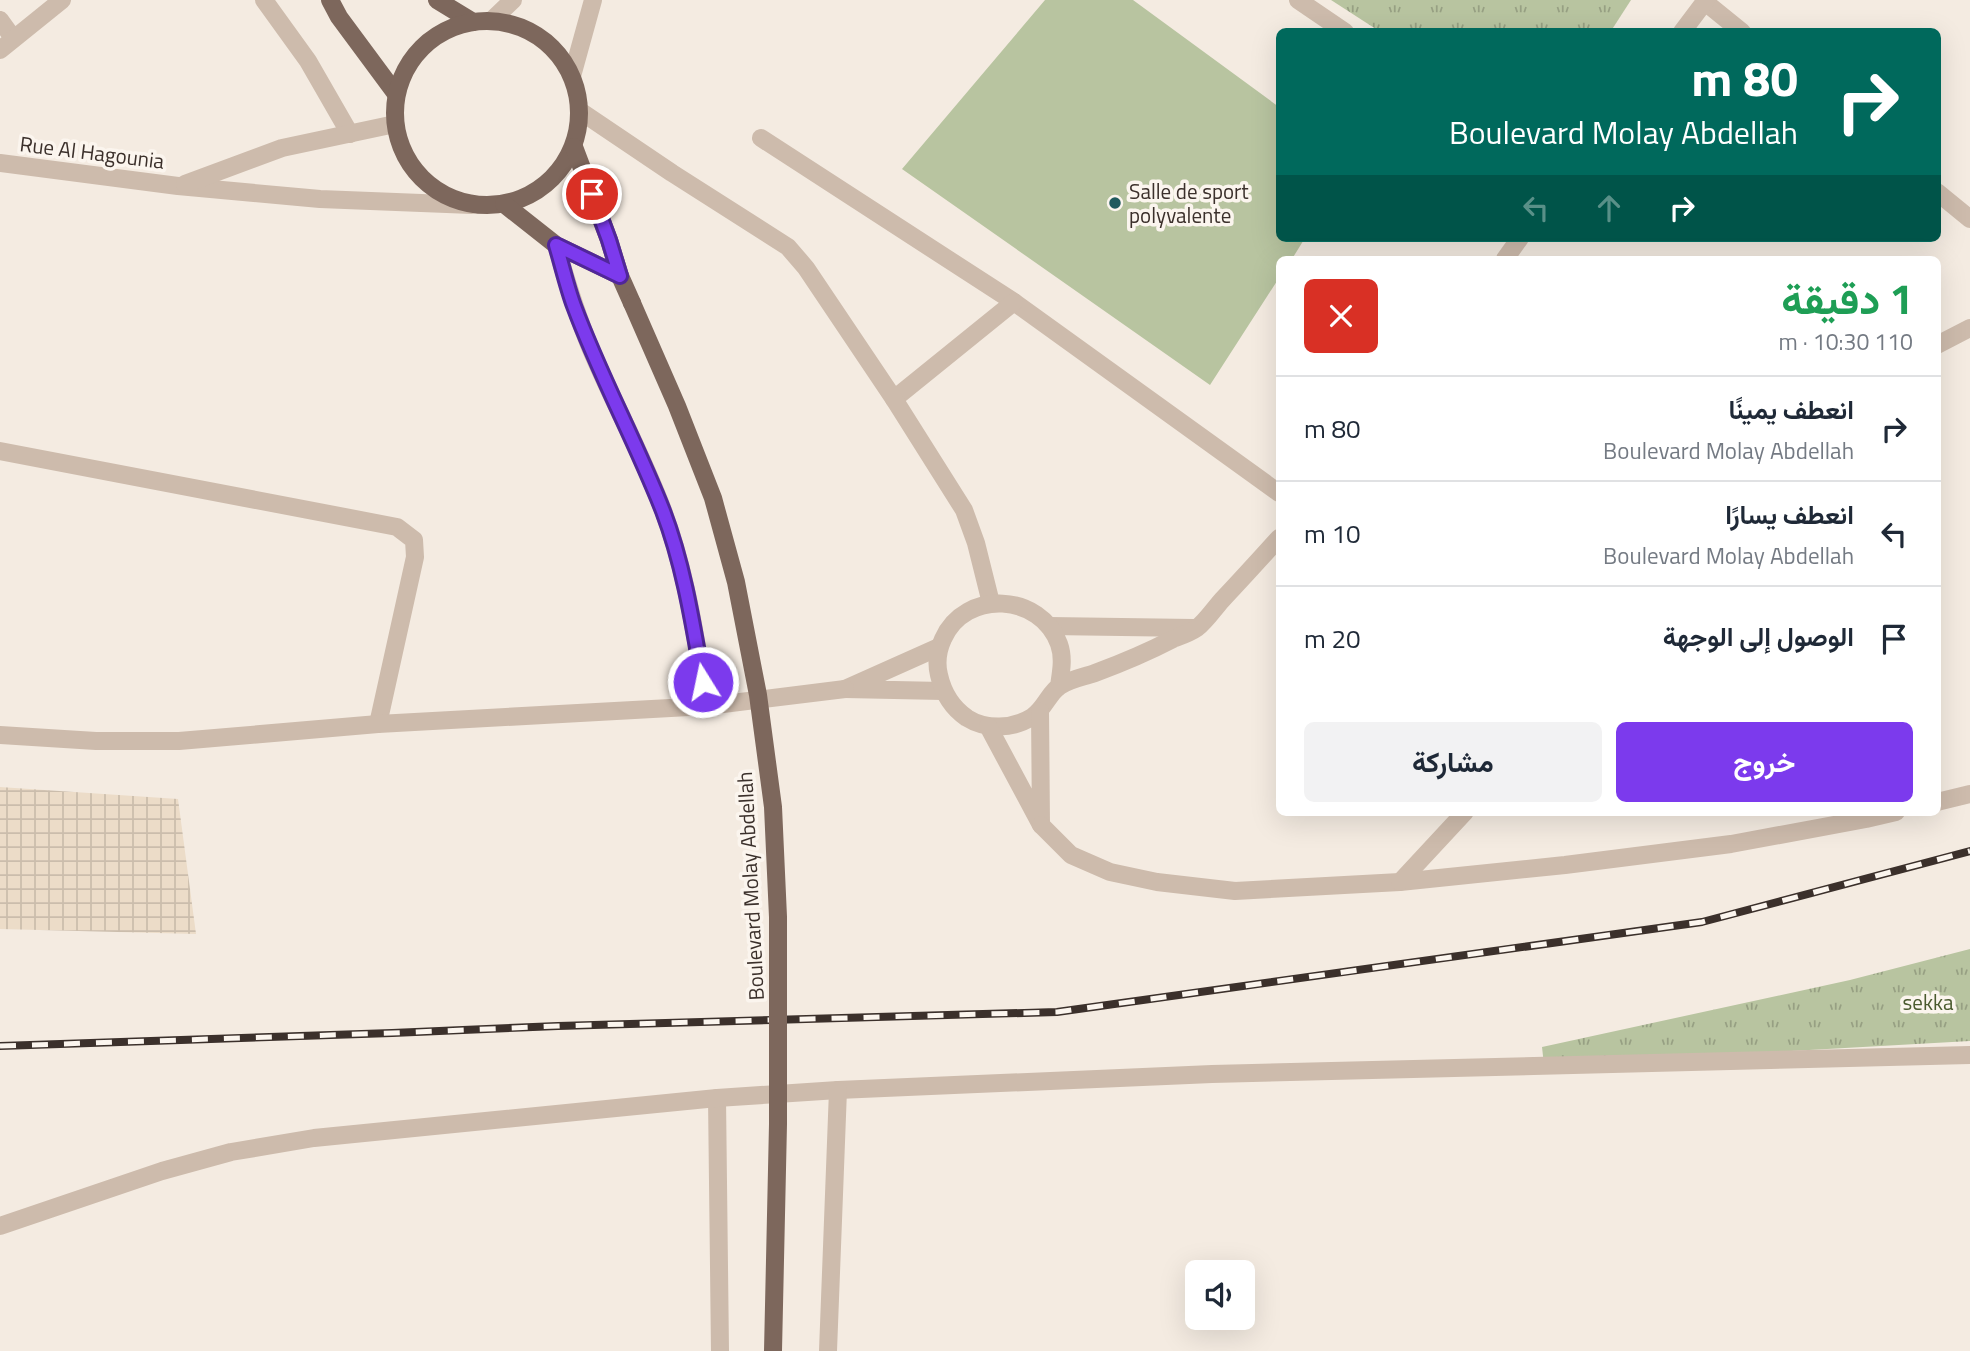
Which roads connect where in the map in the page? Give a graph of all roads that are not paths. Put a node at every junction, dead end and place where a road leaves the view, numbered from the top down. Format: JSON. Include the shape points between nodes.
{"nodes":[{"id":1,"x":62,"y":0,"type":"edge"},
{"id":2,"x":264,"y":0,"type":"edge"},
{"id":3,"x":330,"y":0,"type":"edge"},
{"id":4,"x":437,"y":0,"type":"edge"},
{"id":5,"x":513,"y":0,"type":"edge"},
{"id":6,"x":593,"y":0,"type":"edge"},
{"id":7,"x":1298,"y":0,"type":"edge"},
{"id":8,"x":1706,"y":1,"type":"edge"},
{"id":9,"x":0,"y":20,"type":"edge"},
{"id":10,"x":482,"y":21,"type":"junction"},
{"id":11,"x":1339,"y":28,"type":"edge"},
{"id":12,"x":1685,"y":28,"type":"edge"},
{"id":13,"x":1737,"y":28,"type":"edge"},
{"id":14,"x":6,"y":44,"type":"edge"},
{"id":15,"x":572,"y":76,"type":"junction"},
{"id":16,"x":396,"y":94,"type":"junction"},
{"id":17,"x":580,"y":111,"type":"junction"},
{"id":18,"x":395,"y":124,"type":"junction"},
{"id":19,"x":350,"y":134,"type":"junction"},
{"id":20,"x":761,"y":138,"type":"dead end"},
{"id":21,"x":574,"y":147,"type":"junction"},
{"id":22,"x":0,"y":163,"type":"edge"},
{"id":23,"x":178,"y":186,"type":"junction"},
{"id":24,"x":1941,"y":195,"type":"edge"},
{"id":25,"x":504,"y":204,"type":"junction"},
{"id":26,"x":471,"y":205,"type":"junction"},
{"id":27,"x":1970,"y":219,"type":"edge"},
{"id":28,"x":1517,"y":242,"type":"edge"},
{"id":29,"x":556,"y":245,"type":"junction"},
{"id":30,"x":1506,"y":256,"type":"edge"},
{"id":31,"x":620,"y":276,"type":"junction"},
{"id":32,"x":1014,"y":302,"type":"junction"},
{"id":33,"x":1970,"y":328,"type":"edge"},
{"id":34,"x":1941,"y":343,"type":"edge"},
{"id":35,"x":894,"y":399,"type":"junction"},
{"id":36,"x":0,"y":451,"type":"edge"},
{"id":37,"x":1276,"y":491,"type":"edge"},
{"id":38,"x":1276,"y":541,"type":"edge"},
{"id":39,"x":991,"y":603,"type":"junction"},
{"id":40,"x":1049,"y":626,"type":"junction"},
{"id":41,"x":1197,"y":628,"type":"junction"},
{"id":42,"x":939,"y":647,"type":"junction"},
{"id":43,"x":1059,"y":686,"type":"junction"},
{"id":44,"x":845,"y":689,"type":"junction"},
{"id":45,"x":943,"y":691,"type":"junction"},
{"id":46,"x":707,"y":706,"type":"junction"},
{"id":47,"x":1040,"y":711,"type":"junction"},
{"id":48,"x":378,"y":724,"type":"junction"},
{"id":49,"x":988,"y":726,"type":"junction"},
{"id":50,"x":0,"y":735,"type":"edge"},
{"id":51,"x":1970,"y":794,"type":"edge"},
{"id":52,"x":1941,"y":801,"type":"edge"},
{"id":53,"x":1461,"y":816,"type":"edge"},
{"id":54,"x":1881,"y":816,"type":"edge"},
{"id":55,"x":1041,"y":825,"type":"junction"},
{"id":56,"x":1400,"y":882,"type":"junction"},
{"id":57,"x":1970,"y":1055,"type":"edge"},
{"id":58,"x":838,"y":1090,"type":"junction"},
{"id":59,"x":717,"y":1098,"type":"junction"},
{"id":60,"x":0,"y":1226,"type":"edge"},
{"id":61,"x":720,"y":1351,"type":"edge"},
{"id":62,"x":773,"y":1351,"type":"edge"},
{"id":63,"x":828,"y":1351,"type":"edge"}],
"edges":[{"from":1,"to":14,"type":"street"},
{"from":2,"to":19,"type":"street","via":[[308,61]]},
{"from":3,"to":16,"type":"main road"},
{"from":4,"to":10,"type":"main road"},
{"from":5,"to":10,"type":"street"},
{"from":6,"to":15,"type":"street"},
{"from":7,"to":11,"type":"street"},
{"from":8,"to":12,"type":"street"},
{"from":8,"to":13,"type":"street"},
{"from":9,"to":14,"type":"street"},
{"from":10,"to":15,"type":"main road","via":[[516,26],[539,37],[559,54]]},
{"from":10,"to":16,"type":"main road","via":[[451,28],[432,39],[403,73]]},
{"from":15,"to":17,"type":"main road"},
{"from":16,"to":18,"type":"main road"},
{"from":17,"to":21,"type":"main road"},
{"from":17,"to":35,"type":"street","via":[[788,247]]},
{"from":18,"to":19,"type":"street"},
{"from":18,"to":26,"type":"main road","via":[[402,153],[419,177],[443,195]]},
{"from":19,"to":23,"type":"street","via":[[282,148]]},
{"from":20,"to":32,"type":"street"},
{"from":21,"to":25,"type":"main road","via":[[558,174],[533,194]]},
{"from":21,"to":31,"type":"main road","name":"Boulevard Molay Abdellah"},
{"from":22,"to":23,"type":"street","name":"Rue Al Hagounia"},
{"from":23,"to":26,"type":"street","name":"Rue Al Hagounia","via":[[320,199]]},
{"from":24,"to":27,"type":"street"},
{"from":25,"to":26,"type":"main road"},
{"from":25,"to":29,"type":"main road"},
{"from":28,"to":30,"type":"street"},
{"from":29,"to":31,"type":"main road"},
{"from":29,"to":46,"type":"street","via":[[590,347],[663,512],[691,610]]},
{"from":31,"to":62,"type":"main road","name":"Boulevard Molay Abdellah","bridge":true,"via":[[713,498],[736,582],[758,695],[773,807],[778,917]]},
{"from":32,"to":35,"type":"street"},
{"from":32,"to":37,"type":"street"},
{"from":33,"to":34,"type":"street"},
{"from":35,"to":39,"type":"street","via":[[964,510]]},
{"from":36,"to":48,"type":"street","via":[[397,527],[414,540],[415,557]]},
{"from":38,"to":41,"type":"street"},
{"from":39,"to":40,"type":"street","via":[[1033,611]]},
{"from":39,"to":42,"type":"street","via":[[958,618]]},
{"from":40,"to":41,"type":"street"},
{"from":40,"to":43,"type":"street","via":[[1059,645]]},
{"from":41,"to":43,"type":"street"},
{"from":42,"to":44,"type":"street"},
{"from":42,"to":45,"type":"street","via":[[937,669]]},
{"from":43,"to":47,"type":"street"},
{"from":44,"to":45,"type":"street"},
{"from":44,"to":46,"type":"street"},
{"from":45,"to":49,"type":"street","via":[[969,719]]},
{"from":46,"to":48,"type":"street"},
{"from":47,"to":49,"type":"street","via":[[1025,722]]},
{"from":47,"to":55,"type":"street"},
{"from":48,"to":50,"type":"street","via":[[178,741]]},
{"from":49,"to":55,"type":"street"},
{"from":51,"to":52,"type":"street"},
{"from":53,"to":56,"type":"street"},
{"from":54,"to":56,"type":"street","via":[[1731,844]]},
{"from":55,"to":56,"type":"street","via":[[1071,855],[1110,872],[1157,882],[1235,891]]},
{"from":57,"to":58,"type":"street","via":[[1212,1074]]},
{"from":58,"to":59,"type":"street"},
{"from":58,"to":63,"type":"street"},
{"from":59,"to":60,"type":"street","via":[[314,1138],[242,1150],[162,1171]]},
{"from":59,"to":61,"type":"street"}]}
